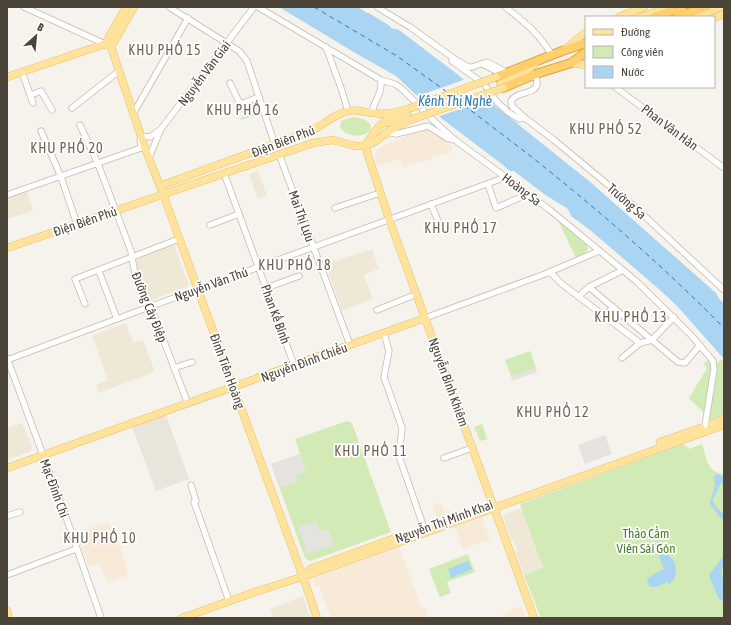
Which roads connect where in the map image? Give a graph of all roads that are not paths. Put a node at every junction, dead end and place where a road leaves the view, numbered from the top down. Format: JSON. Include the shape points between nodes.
{"nodes":[{"id":1,"x":24,"y":7,"type":"edge"},
{"id":2,"x":126,"y":7,"type":"edge"},
{"id":3,"x":134,"y":7,"type":"edge"},
{"id":4,"x":169,"y":7,"type":"edge"},
{"id":5,"x":254,"y":7,"type":"edge"},
{"id":6,"x":258,"y":7,"type":"edge"},
{"id":7,"x":377,"y":7,"type":"edge"},
{"id":8,"x":505,"y":7,"type":"edge"},
{"id":9,"x":643,"y":7,"type":"edge"},
{"id":10,"x":669,"y":7,"type":"edge"},
{"id":11,"x":682,"y":7,"type":"edge"},
{"id":12,"x":706,"y":7,"type":"edge"},
{"id":13,"x":721,"y":7,"type":"edge"},
{"id":14,"x":621,"y":16,"type":"edge"},
{"id":15,"x":644,"y":16,"type":"edge"},
{"id":16,"x":657,"y":16,"type":"edge"},
{"id":17,"x":680,"y":16,"type":"edge"},
{"id":18,"x":695,"y":16,"type":"edge"},
{"id":19,"x":188,"y":18,"type":"junction"},
{"id":20,"x":585,"y":33,"type":"edge"},
{"id":21,"x":585,"y":40,"type":"edge"},
{"id":22,"x":227,"y":42,"type":"junction"},
{"id":23,"x":585,"y":42,"type":"edge"},
{"id":24,"x":577,"y":45,"type":"junction"},
{"id":25,"x":108,"y":46,"type":"junction"},
{"id":26,"x":326,"y":47,"type":"junction"},
{"id":27,"x":564,"y":50,"type":"junction"},
{"id":28,"x":585,"y":53,"type":"edge"},
{"id":29,"x":447,"y":54,"type":"junction"},
{"id":30,"x":552,"y":55,"type":"junction"},
{"id":31,"x":538,"y":61,"type":"junction"},
{"id":32,"x":570,"y":63,"type":"junction"},
{"id":33,"x":483,"y":64,"type":"junction"},
{"id":34,"x":585,"y":66,"type":"edge"},
{"id":35,"x":119,"y":71,"type":"junction"},
{"id":36,"x":22,"y":72,"type":"junction"},
{"id":37,"x":508,"y":73,"type":"junction"},
{"id":38,"x":536,"y":74,"type":"junction"},
{"id":39,"x":7,"y":77,"type":"edge"},
{"id":40,"x":381,"y":80,"type":"junction"},
{"id":41,"x":499,"y":81,"type":"junction"},
{"id":42,"x":230,"y":83,"type":"dead end"},
{"id":43,"x":616,"y":88,"type":"edge"},
{"id":44,"x":31,"y":94,"type":"junction"},
{"id":45,"x":259,"y":97,"type":"junction"},
{"id":46,"x":34,"y":103,"type":"dead end"},
{"id":47,"x":503,"y":107,"type":"junction"},
{"id":48,"x":72,"y":108,"type":"dead end"},
{"id":49,"x":512,"y":108,"type":"junction"},
{"id":50,"x":52,"y":110,"type":"dead end"},
{"id":51,"x":348,"y":111,"type":"junction"},
{"id":52,"x":372,"y":113,"type":"junction"},
{"id":53,"x":407,"y":113,"type":"junction"},
{"id":54,"x":133,"y":114,"type":"junction"},
{"id":55,"x":525,"y":118,"type":"junction"},
{"id":56,"x":80,"y":125,"type":"dead end"},
{"id":57,"x":161,"y":129,"type":"junction"},
{"id":58,"x":41,"y":131,"type":"dead end"},
{"id":59,"x":387,"y":132,"type":"junction"},
{"id":60,"x":141,"y":136,"type":"junction"},
{"id":61,"x":455,"y":140,"type":"junction"},
{"id":62,"x":276,"y":145,"type":"junction"},
{"id":63,"x":365,"y":146,"type":"junction"},
{"id":64,"x":279,"y":154,"type":"junction"},
{"id":65,"x":149,"y":158,"type":"junction"},
{"id":66,"x":98,"y":164,"type":"junction"},
{"id":67,"x":724,"y":168,"type":"edge"},
{"id":68,"x":224,"y":173,"type":"junction"},
{"id":69,"x":506,"y":176,"type":"junction"},
{"id":70,"x":61,"y":177,"type":"junction"},
{"id":71,"x":175,"y":180,"type":"junction"},
{"id":72,"x":488,"y":184,"type":"junction"},
{"id":73,"x":160,"y":186,"type":"junction"},
{"id":74,"x":178,"y":189,"type":"junction"},
{"id":75,"x":380,"y":193,"type":"junction"},
{"id":76,"x":163,"y":194,"type":"junction"},
{"id":77,"x":528,"y":194,"type":"junction"},
{"id":78,"x":7,"y":195,"type":"edge"},
{"id":79,"x":431,"y":204,"type":"junction"},
{"id":80,"x":335,"y":208,"type":"dead end"},
{"id":81,"x":116,"y":210,"type":"junction"},
{"id":82,"x":239,"y":214,"type":"junction"},
{"id":83,"x":389,"y":219,"type":"junction"},
{"id":84,"x":438,"y":221,"type":"dead end"},
{"id":85,"x":77,"y":224,"type":"junction"},
{"id":86,"x":210,"y":225,"type":"dead end"},
{"id":87,"x":179,"y":239,"type":"junction"},
{"id":88,"x":8,"y":246,"type":"edge"},
{"id":89,"x":314,"y":247,"type":"junction"},
{"id":90,"x":599,"y":251,"type":"junction"},
{"id":91,"x":132,"y":258,"type":"junction"},
{"id":92,"x":259,"y":267,"type":"junction"},
{"id":93,"x":623,"y":270,"type":"junction"},
{"id":94,"x":99,"y":271,"type":"junction"},
{"id":95,"x":550,"y":272,"type":"junction"},
{"id":96,"x":299,"y":276,"type":"dead end"},
{"id":97,"x":266,"y":288,"type":"junction"},
{"id":98,"x":589,"y":288,"type":"junction"},
{"id":99,"x":198,"y":289,"type":"junction"},
{"id":100,"x":724,"y":290,"type":"edge"},
{"id":101,"x":417,"y":294,"type":"junction"},
{"id":102,"x":579,"y":296,"type":"junction"},
{"id":103,"x":85,"y":304,"type":"dead end"},
{"id":104,"x":149,"y":306,"type":"junction"},
{"id":105,"x":613,"y":307,"type":"junction"},
{"id":106,"x":378,"y":310,"type":"dead end"},
{"id":107,"x":605,"y":316,"type":"junction"},
{"id":108,"x":674,"y":317,"type":"junction"},
{"id":109,"x":426,"y":318,"type":"junction"},
{"id":110,"x":117,"y":319,"type":"junction"},
{"id":111,"x":628,"y":320,"type":"junction"},
{"id":112,"x":621,"y":328,"type":"junction"},
{"id":113,"x":384,"y":333,"type":"junction"},
{"id":114,"x":652,"y":340,"type":"junction"},
{"id":115,"x":640,"y":343,"type":"junction"},
{"id":116,"x":350,"y":345,"type":"junction"},
{"id":117,"x":700,"y":345,"type":"junction"},
{"id":118,"x":622,"y":358,"type":"dead end"},
{"id":119,"x":7,"y":360,"type":"edge"},
{"id":120,"x":192,"y":362,"type":"dead end"},
{"id":121,"x":294,"y":365,"type":"junction"},
{"id":122,"x":174,"y":368,"type":"junction"},
{"id":123,"x":234,"y":387,"type":"junction"},
{"id":124,"x":188,"y":404,"type":"junction"},
{"id":125,"x":721,"y":423,"type":"edge"},
{"id":126,"x":705,"y":426,"type":"junction"},
{"id":127,"x":472,"y":448,"type":"junction"},
{"id":128,"x":43,"y":455,"type":"junction"},
{"id":129,"x":444,"y":458,"type":"dead end"},
{"id":130,"x":7,"y":468,"type":"edge"},
{"id":131,"x":589,"y":471,"type":"junction"},
{"id":132,"x":191,"y":485,"type":"dead end"},
{"id":133,"x":493,"y":506,"type":"junction"},
{"id":134,"x":20,"y":512,"type":"dead end"},
{"id":135,"x":7,"y":516,"type":"edge"},
{"id":136,"x":425,"y":530,"type":"junction"},
{"id":137,"x":76,"y":549,"type":"junction"},
{"id":138,"x":7,"y":574,"type":"edge"},
{"id":139,"x":302,"y":576,"type":"junction"},
{"id":140,"x":229,"y":601,"type":"junction"},
{"id":141,"x":7,"y":611,"type":"edge"},
{"id":142,"x":9,"y":618,"type":"edge"},
{"id":143,"x":101,"y":618,"type":"edge"},
{"id":144,"x":182,"y":618,"type":"edge"},
{"id":145,"x":317,"y":618,"type":"edge"},
{"id":146,"x":534,"y":618,"type":"edge"}],
"edges":[{"from":1,"to":25,"type":"street"},
{"from":2,"to":25,"type":"main road"},
{"from":3,"to":25,"type":"main road"},
{"from":4,"to":19,"type":"street"},
{"from":5,"to":22,"type":"street","name":"Nguyễn Văn Giai"},
{"from":6,"to":26,"type":"street","name":"Hoàng Sa"},
{"from":7,"to":29,"type":"street","name":"Trường Sa"},
{"from":8,"to":30,"type":"street","via":[[528,24],[543,40]]},
{"from":9,"to":14,"type":"main road"},
{"from":10,"to":15,"type":"main road"},
{"from":11,"to":16,"type":"highway"},
{"from":12,"to":17,"type":"highway"},
{"from":13,"to":18,"type":"main road"},
{"from":19,"to":22,"type":"street"},
{"from":19,"to":54,"type":"street"},
{"from":20,"to":27,"type":"main road"},
{"from":21,"to":24,"type":"main road"},
{"from":22,"to":45,"type":"street","via":[[247,61]]},
{"from":22,"to":57,"type":"street","name":"Nguyễn Văn Giai"},
{"from":23,"to":24,"type":"highway"},
{"from":24,"to":27,"type":"highway"},
{"from":25,"to":35,"type":"main road","name":"Đinh Tiên Hoàng"},
{"from":25,"to":36,"type":"main road"},
{"from":26,"to":40,"type":"street","name":"Hoàng Sa"},
{"from":26,"to":51,"type":"street"},
{"from":27,"to":30,"type":"highway"},
{"from":28,"to":32,"type":"highway"},
{"from":29,"to":33,"type":"street","via":[[468,66]]},
{"from":29,"to":47,"type":"street","name":"Trường Sa","via":[[454,64],[484,84]]},
{"from":30,"to":31,"type":"highway"},
{"from":31,"to":37,"type":"highway"},
{"from":31,"to":41,"type":"main road","via":[[525,73]]},
{"from":32,"to":34,"type":"main road"},
{"from":32,"to":38,"type":"highway"},
{"from":33,"to":37,"type":"street","via":[[488,62]]},
{"from":33,"to":41,"type":"street","via":[[496,71]]},
{"from":35,"to":48,"type":"street"},
{"from":35,"to":54,"type":"main road","name":"Đinh Tiên Hoàng"},
{"from":36,"to":39,"type":"main road"},
{"from":36,"to":44,"type":"street"},
{"from":37,"to":41,"type":"highway"},
{"from":38,"to":41,"type":"highway"},
{"from":38,"to":49,"type":"street","via":[[537,84],[534,89],[514,96],[511,101]]},
{"from":40,"to":52,"type":"street","via":[[381,90]]},
{"from":40,"to":61,"type":"street","name":"Hoàng Sa","via":[[401,88]]},
{"from":41,"to":53,"type":"main road","bridge":true},
{"from":41,"to":53,"type":"main road","bridge":true},
{"from":42,"to":45,"type":"street","via":[[240,104]]},
{"from":43,"to":67,"type":"street","name":"Phan Văn Hân"},
{"from":44,"to":46,"type":"street"},
{"from":44,"to":50,"type":"street","via":[[41,92]]},
{"from":45,"to":62,"type":"street"},
{"from":47,"to":49,"type":"street","name":"Trường Sa"},
{"from":47,"to":55,"type":"street","name":"Trường Sa","via":[[519,119]]},
{"from":49,"to":55,"type":"street","name":"Trường Sa"},
{"from":51,"to":52,"type":"main road","name":"Ðiện Biên Phủ"},
{"from":51,"to":62,"type":"main road","name":"Ðiện Biên Phủ","via":[[338,114],[316,129]]},
{"from":52,"to":53,"type":"main road","name":"Ðiện Biên Phủ"},
{"from":53,"to":59,"type":"main road","via":[[398,125]]},
{"from":53,"to":63,"type":"main road","via":[[378,126]]},
{"from":54,"to":60,"type":"main road","name":"Đinh Tiên Hoàng"},
{"from":55,"to":100,"type":"street","name":"Trường Sa","via":[[636,208]]},
{"from":56,"to":66,"type":"street","name":"Đường Cây Điệp"},
{"from":57,"to":60,"type":"street","via":[[150,137]]},
{"from":57,"to":65,"type":"street","name":"Nguyễn Văn Giai"},
{"from":58,"to":70,"type":"street"},
{"from":59,"to":61,"type":"street","via":[[396,134],[428,126]]},
{"from":59,"to":63,"type":"main road"},
{"from":60,"to":65,"type":"main road","name":"Đinh Tiên Hoàng"},
{"from":60,"to":66,"type":"street","name":"Đinh Tiên Hoàng","via":[[141,148]]},
{"from":61,"to":69,"type":"street","name":"Hoàng Sa"},
{"from":62,"to":71,"type":"main road","name":"Ðiện Biên Phủ"},
{"from":63,"to":64,"type":"main road","name":"Ðiện Biên Phủ","via":[[324,140]]},
{"from":63,"to":75,"type":"main road","name":"Nguyễn Bỉnh Khiêm"},
{"from":64,"to":68,"type":"main road","name":"Ðiện Biên Phủ"},
{"from":64,"to":89,"type":"street","name":"Mai Thị Lựu"},
{"from":65,"to":73,"type":"main road","name":"Đinh Tiên Hoàng"},
{"from":66,"to":70,"type":"street"},
{"from":66,"to":81,"type":"street","name":"Đường Cây Điệp"},
{"from":68,"to":74,"type":"main road","name":"Ðiện Biên Phủ"},
{"from":68,"to":82,"type":"street","name":"Phan Kế Bính"},
{"from":69,"to":72,"type":"street","name":"Nguyễn Văn Thủ"},
{"from":69,"to":77,"type":"street","name":"Hoàng Sa"},
{"from":70,"to":78,"type":"street"},
{"from":70,"to":85,"type":"street"},
{"from":71,"to":73,"type":"main road","name":"Ðiện Biên Phủ"},
{"from":71,"to":74,"type":"main road"},
{"from":72,"to":77,"type":"street","via":[[496,208]]},
{"from":72,"to":79,"type":"street","name":"Nguyễn Văn Thủ"},
{"from":73,"to":76,"type":"main road","name":"Đinh Tiên Hoàng"},
{"from":74,"to":76,"type":"main road","name":"Ðiện Biên Phủ"},
{"from":75,"to":80,"type":"street"},
{"from":75,"to":83,"type":"main road","name":"Nguyễn Bỉnh Khiêm"},
{"from":76,"to":81,"type":"main road","name":"Điện Biên Phủ"},
{"from":76,"to":87,"type":"main road","name":"Đinh Tiên Hoàng"},
{"from":77,"to":90,"type":"street","name":"Hoàng Sa"},
{"from":79,"to":83,"type":"street","name":"Nguyễn Văn Thủ"},
{"from":79,"to":84,"type":"street"},
{"from":81,"to":85,"type":"main road","name":"Điện Biên Phủ"},
{"from":81,"to":91,"type":"street","name":"Đường Cây Điệp"},
{"from":82,"to":86,"type":"street"},
{"from":82,"to":92,"type":"street","name":"Phan Kế Bính"},
{"from":83,"to":89,"type":"street","name":"Nguyễn Văn Thủ"},
{"from":83,"to":101,"type":"main road","name":"Nguyễn Bỉnh Khiêm"},
{"from":85,"to":88,"type":"main road","name":"Điện Biên Phủ"},
{"from":87,"to":91,"type":"street"},
{"from":87,"to":99,"type":"main road","name":"Đinh Tiên Hoàng"},
{"from":89,"to":92,"type":"street","name":"Nguyễn Văn Thủ"},
{"from":89,"to":116,"type":"street","name":"Mai Thị Lựu"},
{"from":90,"to":93,"type":"street","name":"Hoàng Sa"},
{"from":90,"to":95,"type":"street","name":"Nguyễn Đình Chiểu"},
{"from":91,"to":94,"type":"street"},
{"from":91,"to":104,"type":"street","name":"Đường Cây Điệp","via":[[131,262],[146,304]]},
{"from":92,"to":97,"type":"street","name":"Phan Kế Bính"},
{"from":92,"to":99,"type":"street","name":"Nguyễn Văn Thủ"},
{"from":93,"to":98,"type":"street"},
{"from":93,"to":108,"type":"street","name":"Hoàng Sa"},
{"from":94,"to":103,"type":"street","via":[[75,279]]},
{"from":94,"to":110,"type":"street"},
{"from":95,"to":102,"type":"street"},
{"from":95,"to":109,"type":"street","name":"Nguyễn Đình Chiểu"},
{"from":96,"to":97,"type":"street"},
{"from":97,"to":121,"type":"street","name":"Phan Kế Bính"},
{"from":98,"to":102,"type":"street"},
{"from":98,"to":105,"type":"street"},
{"from":99,"to":104,"type":"street","name":"Nguyễn Văn Thủ"},
{"from":99,"to":123,"type":"main road","name":"Đinh Tiên Hoàng"},
{"from":101,"to":106,"type":"street"},
{"from":101,"to":109,"type":"main road","name":"Nguyễn Bỉnh Khiêm"},
{"from":102,"to":107,"type":"street"},
{"from":104,"to":110,"type":"street","name":"Nguyễn Văn Thủ"},
{"from":104,"to":122,"type":"street","name":"Đường Cây Điệp"},
{"from":105,"to":107,"type":"street"},
{"from":105,"to":111,"type":"street"},
{"from":107,"to":112,"type":"street"},
{"from":108,"to":114,"type":"street"},
{"from":108,"to":117,"type":"street","name":"Hoàng Sa"},
{"from":109,"to":113,"type":"main road","name":"Nguyễn Đình Chiểu"},
{"from":109,"to":127,"type":"main road","name":"Nguyễn Bỉnh Khiêm"},
{"from":110,"to":119,"type":"street","name":"Nguyễn Văn Thủ"},
{"from":111,"to":112,"type":"street"},
{"from":111,"to":114,"type":"street"},
{"from":112,"to":115,"type":"street"},
{"from":113,"to":116,"type":"main road","name":"Nguyễn Đình Chiểu"},
{"from":113,"to":136,"type":"street","via":[[389,352],[384,377],[402,428],[399,456]]},
{"from":114,"to":115,"type":"street"},
{"from":114,"to":117,"type":"street","via":[[678,362],[685,363]]},
{"from":115,"to":118,"type":"street"},
{"from":116,"to":121,"type":"main road","name":"Nguyễn Đình Chiểu"},
{"from":117,"to":126,"type":"street","name":"Hoàng Sa","via":[[713,361],[714,367]]},
{"from":119,"to":128,"type":"street","name":"Mạc Đĩnh Chi"},
{"from":120,"to":122,"type":"street"},
{"from":121,"to":123,"type":"main road","name":"Nguyễn Đình Chiểu"},
{"from":122,"to":124,"type":"street","name":"Đường Cây Điệp"},
{"from":123,"to":124,"type":"main road","name":"Nguyễn Đình Chiểu"},
{"from":123,"to":139,"type":"main road","name":"Đinh Tiên Hoàng"},
{"from":124,"to":128,"type":"main road","name":"Nguyễn Đình Chiểu"},
{"from":125,"to":126,"type":"main road","name":"Nguyễn Thị Minh Khai"},
{"from":125,"to":131,"type":"main road","name":"Nguyễn Thị Minh Khai"},
{"from":126,"to":131,"type":"main road","name":"Nguyễn Thị Minh Khai"},
{"from":127,"to":129,"type":"street"},
{"from":127,"to":133,"type":"main road","name":"Nguyễn Bỉnh Khiêm"},
{"from":128,"to":130,"type":"main road","name":"Nguyễn Đình Chiểu"},
{"from":128,"to":137,"type":"street","name":"Mạc Đĩnh Chi"},
{"from":131,"to":133,"type":"main road","name":"Nguyễn Thị Minh Khai"},
{"from":132,"to":140,"type":"street","via":[[196,501],[194,502]]},
{"from":133,"to":136,"type":"main road","name":"Nguyễn Thị Minh Khai"},
{"from":133,"to":146,"type":"main road","name":"Nguyễn Bỉnh Khiêm"},
{"from":134,"to":135,"type":"street"},
{"from":136,"to":139,"type":"main road","name":"Nguyễn Thị Minh Khai","via":[[310,569]]},
{"from":137,"to":138,"type":"street"},
{"from":137,"to":143,"type":"street","name":"Mạc Đĩnh Chi"},
{"from":139,"to":140,"type":"main road","name":"Nguyễn Thị Minh Khai"},
{"from":139,"to":145,"type":"main road","name":"Đinh Tiên Hoàng"},
{"from":140,"to":144,"type":"main road","name":"Nguyễn Thị Minh Khai"},
{"from":141,"to":142,"type":"main road"}]}
